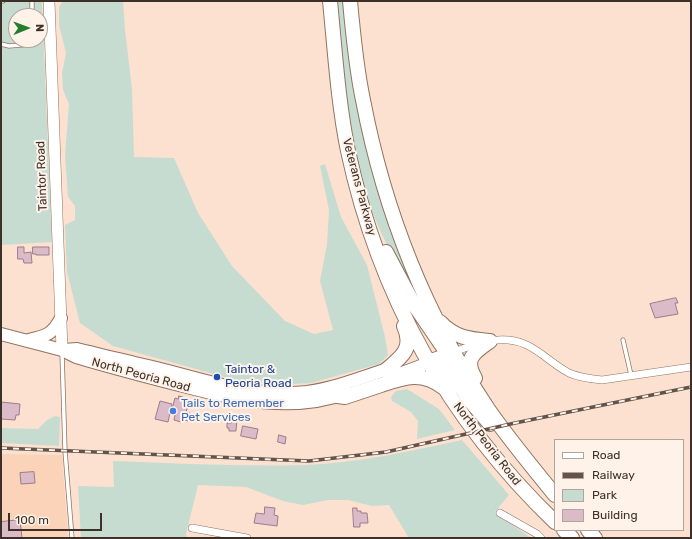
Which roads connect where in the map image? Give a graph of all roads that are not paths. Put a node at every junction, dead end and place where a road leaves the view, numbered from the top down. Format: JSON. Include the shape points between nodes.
{"nodes":[{"id":1,"x":49,"y":1,"type":"edge"},
{"id":2,"x":330,"y":1,"type":"edge"},
{"id":3,"x":350,"y":1,"type":"edge"},
{"id":4,"x":362,"y":205,"type":"junction"},
{"id":5,"x":374,"y":244,"type":"junction"},
{"id":6,"x":433,"y":314,"type":"junction"},
{"id":7,"x":61,"y":318,"type":"junction"},
{"id":8,"x":1,"y":334,"type":"edge"},
{"id":9,"x":25,"y":340,"type":"junction"},
{"id":10,"x":490,"y":340,"type":"junction"},
{"id":11,"x":623,"y":340,"type":"dead end"},
{"id":12,"x":62,"y":350,"type":"junction"},
{"id":13,"x":454,"y":352,"type":"junction"},
{"id":14,"x":428,"y":361,"type":"junction"},
{"id":15,"x":691,"y":367,"type":"edge"},
{"id":16,"x":386,"y":370,"type":"junction"},
{"id":17,"x":631,"y":376,"type":"junction"},
{"id":18,"x":446,"y":390,"type":"junction"},
{"id":19,"x":338,"y":396,"type":"junction"},
{"id":20,"x":488,"y":408,"type":"junction"},
{"id":21,"x":526,"y":460,"type":"junction"},
{"id":22,"x":554,"y":494,"type":"edge"},
{"id":23,"x":500,"y":513,"type":"dead end"},
{"id":24,"x":554,"y":521,"type":"edge"},
{"id":25,"x":192,"y":528,"type":"dead end"},
{"id":26,"x":215,"y":535,"type":"edge"},
{"id":27,"x":72,"y":538,"type":"edge"},
{"id":28,"x":247,"y":538,"type":"edge"},
{"id":29,"x":541,"y":538,"type":"edge"}],
"edges":[{"from":1,"to":7,"type":"main road","name":"Taintor Road"},
{"from":2,"to":4,"type":"highway","name":"Veterans Parkway","via":[[344,130]]},
{"from":3,"to":6,"type":"highway","name":"Veterans Parkway","via":[[363,100],[380,175],[403,245]]},
{"from":4,"to":5,"type":"highway","name":"Veterans Parkway"},
{"from":4,"to":13,"type":"highway","via":[[413,303],[441,346]]},
{"from":5,"to":14,"type":"highway","name":"Veterans Parkway","via":[[399,304]]},
{"from":5,"to":16,"type":"highway","via":[[379,272],[408,336],[403,355]]},
{"from":6,"to":10,"type":"highway","via":[[447,330],[459,336],[473,340]]},
{"from":6,"to":13,"type":"highway","name":"Veterans Parkway"},
{"from":7,"to":9,"type":"main road","via":[[49,334]]},
{"from":7,"to":12,"type":"main road","name":"Taintor Road"},
{"from":8,"to":9,"type":"main road","name":"North Peoria Road"},
{"from":9,"to":12,"type":"main road","name":"North Peoria Road"},
{"from":10,"to":13,"type":"street"},
{"from":10,"to":17,"type":"street","via":[[512,340],[529,346],[577,376],[602,380]]},
{"from":10,"to":20,"type":"highway","via":[[470,361],[470,370],[487,399]]},
{"from":11,"to":17,"type":"lane"},
{"from":12,"to":16,"type":"main road","name":"North Peoria Road","via":[[78,349],[228,387],[274,393],[330,388]]},
{"from":12,"to":19,"type":"main road","name":"North Peoria Road","via":[[76,357],[242,400],[306,403]]},
{"from":12,"to":27,"type":"lane","via":[[65,451]]},
{"from":13,"to":14,"type":"main road","name":"North Peoria Road"},
{"from":13,"to":20,"type":"highway","name":"North Peoria Road"},
{"from":14,"to":16,"type":"main road","name":"North Peoria Road","via":[[415,360]]},
{"from":14,"to":18,"type":"highway","name":"North Peoria Road"},
{"from":14,"to":19,"type":"main road","name":"North Peoria Road","via":[[422,366]]},
{"from":14,"to":21,"type":"highway","via":[[436,360],[445,364],[482,416]]},
{"from":15,"to":17,"type":"street"},
{"from":18,"to":19,"type":"highway","via":[[426,378],[408,377],[345,397]]},
{"from":18,"to":24,"type":"highway","name":"North Peoria Road","via":[[469,425]]},
{"from":20,"to":21,"type":"highway","name":"North Peoria Road"},
{"from":21,"to":22,"type":"highway","name":"North Peoria Road"},
{"from":23,"to":29,"type":"street"},
{"from":25,"to":26,"type":"street"},
{"from":26,"to":28,"type":"street"}]}
